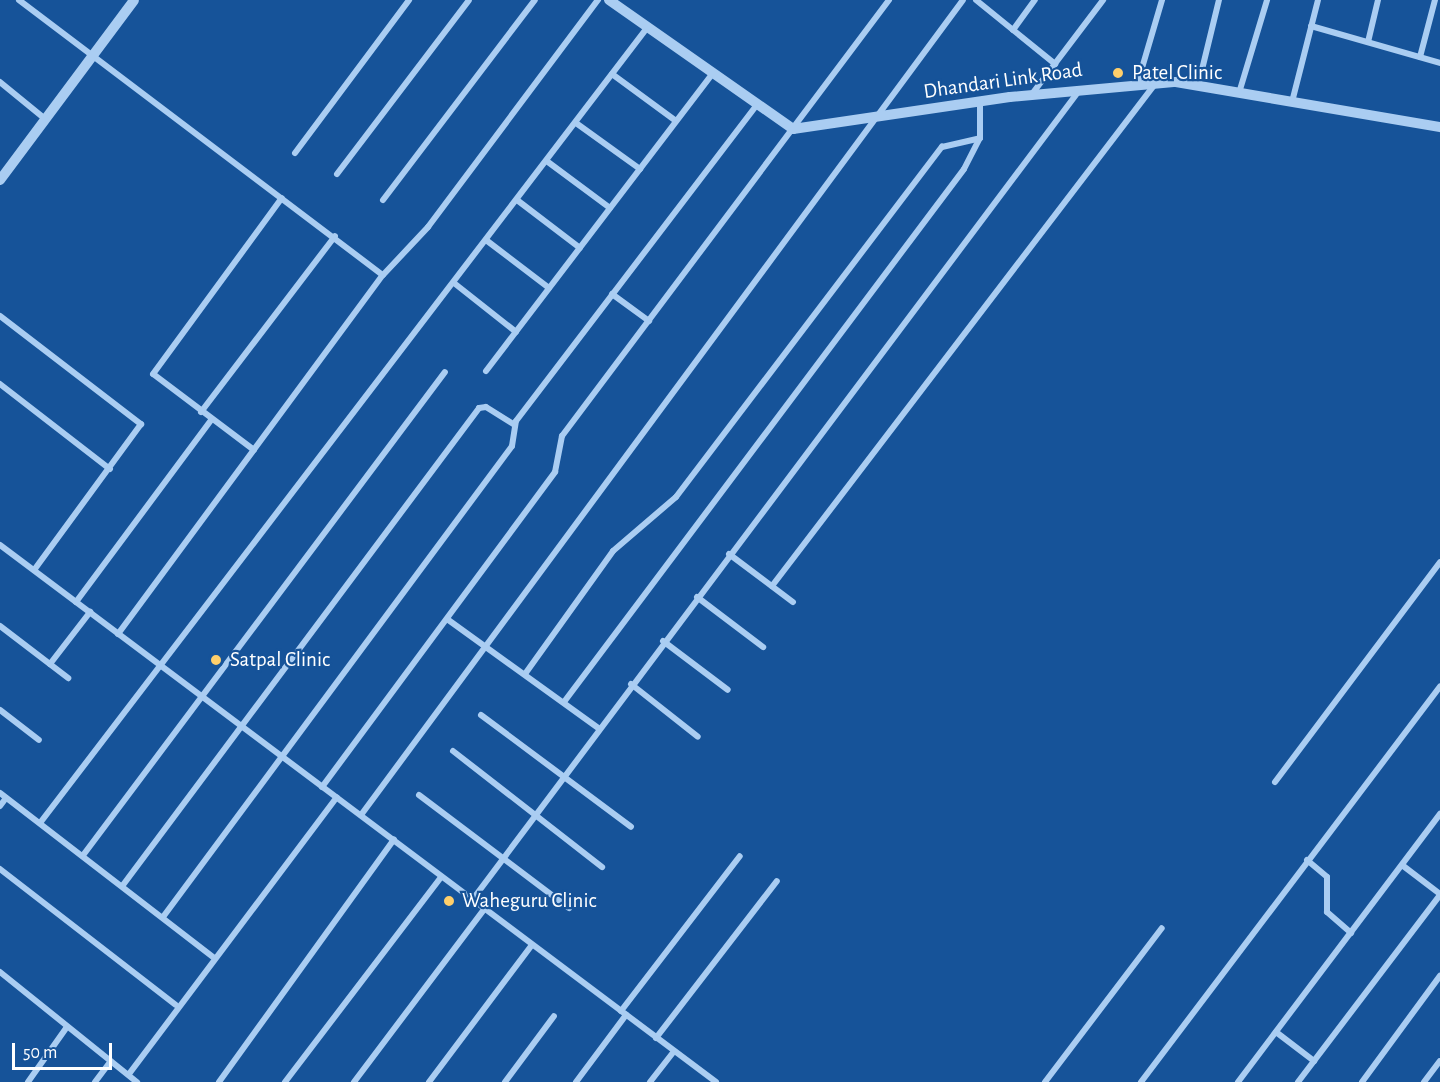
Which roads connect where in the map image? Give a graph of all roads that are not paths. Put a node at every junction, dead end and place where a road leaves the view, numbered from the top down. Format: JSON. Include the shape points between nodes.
{"nodes":[{"id":1,"x":19,"y":0,"type":"edge"},
{"id":2,"x":134,"y":0,"type":"edge"},
{"id":3,"x":409,"y":0,"type":"edge"},
{"id":4,"x":469,"y":0,"type":"edge"},
{"id":5,"x":535,"y":0,"type":"edge"},
{"id":6,"x":598,"y":0,"type":"edge"},
{"id":7,"x":609,"y":0,"type":"edge"},
{"id":8,"x":889,"y":0,"type":"edge"},
{"id":9,"x":963,"y":0,"type":"edge"},
{"id":10,"x":976,"y":0,"type":"edge"},
{"id":11,"x":1035,"y":0,"type":"edge"},
{"id":12,"x":1103,"y":0,"type":"edge"},
{"id":13,"x":1162,"y":0,"type":"edge"},
{"id":14,"x":1219,"y":0,"type":"edge"},
{"id":15,"x":1267,"y":0,"type":"edge"},
{"id":16,"x":1318,"y":0,"type":"edge"},
{"id":17,"x":1378,"y":0,"type":"edge"},
{"id":18,"x":1435,"y":0,"type":"edge"},
{"id":19,"x":1311,"y":26,"type":"junction"},
{"id":20,"x":647,"y":28,"type":"junction"},
{"id":21,"x":1013,"y":30,"type":"junction"},
{"id":22,"x":1368,"y":42,"type":"junction"},
{"id":23,"x":92,"y":55,"type":"junction"},
{"id":24,"x":1420,"y":57,"type":"junction"},
{"id":25,"x":1440,"y":63,"type":"edge"},
{"id":26,"x":1055,"y":64,"type":"junction"},
{"id":27,"x":612,"y":74,"type":"junction"},
{"id":28,"x":711,"y":76,"type":"junction"},
{"id":29,"x":0,"y":82,"type":"edge"},
{"id":30,"x":1155,"y":83,"type":"junction"},
{"id":31,"x":1137,"y":85,"type":"junction"},
{"id":32,"x":1198,"y":86,"type":"junction"},
{"id":33,"x":1080,"y":89,"type":"junction"},
{"id":34,"x":1239,"y":93,"type":"junction"},
{"id":35,"x":1032,"y":95,"type":"junction"},
{"id":36,"x":980,"y":102,"type":"junction"},
{"id":37,"x":1292,"y":102,"type":"junction"},
{"id":38,"x":756,"y":106,"type":"junction"},
{"id":39,"x":44,"y":118,"type":"junction"},
{"id":40,"x":875,"y":120,"type":"junction"},
{"id":41,"x":676,"y":121,"type":"junction"},
{"id":42,"x":576,"y":123,"type":"junction"},
{"id":43,"x":1440,"y":127,"type":"edge"},
{"id":44,"x":793,"y":129,"type":"junction"},
{"id":45,"x":980,"y":138,"type":"junction"},
{"id":46,"x":295,"y":153,"type":"dead end"},
{"id":47,"x":548,"y":162,"type":"junction"},
{"id":48,"x":640,"y":169,"type":"junction"},
{"id":49,"x":2,"y":174,"type":"edge"},
{"id":50,"x":337,"y":174,"type":"dead end"},
{"id":51,"x":282,"y":198,"type":"junction"},
{"id":52,"x":383,"y":200,"type":"dead end"},
{"id":53,"x":517,"y":200,"type":"junction"},
{"id":54,"x":610,"y":208,"type":"junction"},
{"id":55,"x":335,"y":236,"type":"junction"},
{"id":56,"x":486,"y":240,"type":"junction"},
{"id":57,"x":580,"y":248,"type":"junction"},
{"id":58,"x":383,"y":275,"type":"junction"},
{"id":59,"x":454,"y":283,"type":"junction"},
{"id":60,"x":549,"y":288,"type":"junction"},
{"id":61,"x":612,"y":294,"type":"junction"},
{"id":62,"x":0,"y":316,"type":"edge"},
{"id":63,"x":649,"y":321,"type":"junction"},
{"id":64,"x":516,"y":332,"type":"junction"},
{"id":65,"x":486,"y":370,"type":"dead end"},
{"id":66,"x":445,"y":372,"type":"dead end"},
{"id":67,"x":0,"y":384,"type":"edge"},
{"id":68,"x":201,"y":412,"type":"junction"},
{"id":69,"x":211,"y":420,"type":"junction"},
{"id":70,"x":515,"y":425,"type":"junction"},
{"id":71,"x":254,"y":450,"type":"junction"},
{"id":72,"x":110,"y":469,"type":"junction"},
{"id":73,"x":0,"y":545,"type":"edge"},
{"id":74,"x":729,"y":554,"type":"junction"},
{"id":75,"x":1439,"y":566,"type":"edge"},
{"id":76,"x":34,"y":570,"type":"junction"},
{"id":77,"x":772,"y":586,"type":"junction"},
{"id":78,"x":697,"y":597,"type":"junction"},
{"id":79,"x":76,"y":602,"type":"junction"},
{"id":80,"x":793,"y":602,"type":"dead end"},
{"id":81,"x":90,"y":612,"type":"junction"},
{"id":82,"x":447,"y":619,"type":"junction"},
{"id":83,"x":0,"y":626,"type":"edge"},
{"id":84,"x":118,"y":634,"type":"junction"},
{"id":85,"x":663,"y":641,"type":"junction"},
{"id":86,"x":763,"y":647,"type":"dead end"},
{"id":87,"x":486,"y":648,"type":"junction"},
{"id":88,"x":50,"y":664,"type":"junction"},
{"id":89,"x":160,"y":665,"type":"junction"},
{"id":90,"x":525,"y":674,"type":"junction"},
{"id":91,"x":68,"y":678,"type":"dead end"},
{"id":92,"x":631,"y":684,"type":"junction"},
{"id":93,"x":1440,"y":686,"type":"edge"},
{"id":94,"x":728,"y":690,"type":"dead end"},
{"id":95,"x":202,"y":695,"type":"junction"},
{"id":96,"x":564,"y":702,"type":"junction"},
{"id":97,"x":0,"y":711,"type":"edge"},
{"id":98,"x":481,"y":715,"type":"dead end"},
{"id":99,"x":240,"y":726,"type":"junction"},
{"id":100,"x":598,"y":728,"type":"junction"},
{"id":101,"x":698,"y":737,"type":"dead end"},
{"id":102,"x":39,"y":740,"type":"dead end"},
{"id":103,"x":453,"y":751,"type":"dead end"},
{"id":104,"x":284,"y":758,"type":"junction"},
{"id":105,"x":562,"y":777,"type":"junction"},
{"id":106,"x":1275,"y":782,"type":"dead end"},
{"id":107,"x":322,"y":787,"type":"junction"},
{"id":108,"x":419,"y":795,"type":"dead end"},
{"id":109,"x":3,"y":796,"type":"edge"},
{"id":110,"x":337,"y":797,"type":"junction"},
{"id":111,"x":0,"y":806,"type":"edge"},
{"id":112,"x":1440,"y":814,"type":"edge"},
{"id":113,"x":361,"y":815,"type":"junction"},
{"id":114,"x":535,"y":815,"type":"junction"},
{"id":115,"x":40,"y":823,"type":"junction"},
{"id":116,"x":631,"y":827,"type":"dead end"},
{"id":117,"x":394,"y":839,"type":"junction"},
{"id":118,"x":84,"y":854,"type":"junction"},
{"id":119,"x":740,"y":856,"type":"dead end"},
{"id":120,"x":503,"y":858,"type":"junction"},
{"id":121,"x":1306,"y":860,"type":"junction"},
{"id":122,"x":1402,"y":865,"type":"junction"},
{"id":123,"x":602,"y":867,"type":"dead end"},
{"id":124,"x":0,"y":869,"type":"edge"},
{"id":125,"x":441,"y":877,"type":"junction"},
{"id":126,"x":777,"y":881,"type":"dead end"},
{"id":127,"x":123,"y":885,"type":"junction"},
{"id":128,"x":1440,"y":894,"type":"edge"},
{"id":129,"x":473,"y":899,"type":"junction"},
{"id":130,"x":485,"y":908,"type":"junction"},
{"id":131,"x":569,"y":908,"type":"dead end"},
{"id":132,"x":164,"y":916,"type":"junction"},
{"id":133,"x":1162,"y":928,"type":"dead end"},
{"id":134,"x":1351,"y":933,"type":"junction"},
{"id":135,"x":532,"y":945,"type":"junction"},
{"id":136,"x":213,"y":957,"type":"junction"},
{"id":137,"x":0,"y":972,"type":"edge"},
{"id":138,"x":1440,"y":976,"type":"edge"},
{"id":139,"x":176,"y":1005,"type":"junction"},
{"id":140,"x":624,"y":1013,"type":"junction"},
{"id":141,"x":554,"y":1016,"type":"dead end"},
{"id":142,"x":67,"y":1027,"type":"junction"},
{"id":143,"x":1276,"y":1032,"type":"junction"},
{"id":144,"x":656,"y":1038,"type":"junction"},
{"id":145,"x":674,"y":1051,"type":"junction"},
{"id":146,"x":111,"y":1061,"type":"junction"},
{"id":147,"x":1314,"y":1061,"type":"junction"},
{"id":148,"x":1440,"y":1061,"type":"edge"},
{"id":149,"x":129,"y":1074,"type":"junction"},
{"id":150,"x":28,"y":1082,"type":"edge"},
{"id":151,"x":96,"y":1082,"type":"edge"},
{"id":152,"x":137,"y":1082,"type":"edge"},
{"id":153,"x":219,"y":1082,"type":"edge"},
{"id":154,"x":285,"y":1082,"type":"edge"},
{"id":155,"x":354,"y":1082,"type":"edge"},
{"id":156,"x":429,"y":1082,"type":"edge"},
{"id":157,"x":504,"y":1082,"type":"edge"},
{"id":158,"x":576,"y":1082,"type":"edge"},
{"id":159,"x":650,"y":1082,"type":"edge"},
{"id":160,"x":716,"y":1082,"type":"edge"},
{"id":161,"x":1046,"y":1082,"type":"edge"},
{"id":162,"x":1141,"y":1082,"type":"edge"},
{"id":163,"x":1238,"y":1082,"type":"edge"},
{"id":164,"x":1298,"y":1082,"type":"edge"},
{"id":165,"x":1362,"y":1082,"type":"edge"},
{"id":166,"x":1424,"y":1082,"type":"edge"}],
"edges":[{"from":1,"to":23,"type":"street"},
{"from":2,"to":23,"type":"street"},
{"from":3,"to":46,"type":"street"},
{"from":4,"to":50,"type":"street"},
{"from":5,"to":52,"type":"street"},
{"from":6,"to":58,"type":"street","via":[[428,226]]},
{"from":7,"to":20,"type":"street"},
{"from":8,"to":44,"type":"street"},
{"from":9,"to":40,"type":"street"},
{"from":10,"to":21,"type":"street"},
{"from":11,"to":21,"type":"street"},
{"from":12,"to":26,"type":"street"},
{"from":13,"to":31,"type":"street"},
{"from":14,"to":32,"type":"street"},
{"from":15,"to":34,"type":"street"},
{"from":16,"to":19,"type":"street"},
{"from":17,"to":22,"type":"street"},
{"from":18,"to":24,"type":"street"},
{"from":19,"to":22,"type":"street"},
{"from":19,"to":37,"type":"street"},
{"from":20,"to":27,"type":"street"},
{"from":20,"to":28,"type":"street"},
{"from":21,"to":26,"type":"street"},
{"from":22,"to":24,"type":"street"},
{"from":23,"to":39,"type":"street"},
{"from":23,"to":51,"type":"street"},
{"from":24,"to":25,"type":"street"},
{"from":26,"to":35,"type":"street"},
{"from":27,"to":41,"type":"street"},
{"from":27,"to":42,"type":"street"},
{"from":28,"to":38,"type":"street"},
{"from":28,"to":41,"type":"street"},
{"from":29,"to":39,"type":"street"},
{"from":30,"to":31,"type":"street","name":"Dhandari Link Road"},
{"from":30,"to":32,"type":"street","name":"Dhandari Link Road"},
{"from":30,"to":77,"type":"street"},
{"from":31,"to":33,"type":"street","name":"Dhandari Link Road"},
{"from":32,"to":34,"type":"street","name":"Dhandari Link Road"},
{"from":33,"to":35,"type":"street","name":"Dhandari Link Road"},
{"from":33,"to":74,"type":"street"},
{"from":34,"to":37,"type":"street","name":"Dhandari Link Road"},
{"from":35,"to":36,"type":"street","name":"Dhandari Link Road"},
{"from":36,"to":40,"type":"street","name":"Dhandari Link Road"},
{"from":36,"to":45,"type":"street"},
{"from":37,"to":43,"type":"street","name":"Dhandari Link Road"},
{"from":38,"to":44,"type":"street"},
{"from":38,"to":61,"type":"street"},
{"from":39,"to":49,"type":"street"},
{"from":40,"to":44,"type":"street","name":"Dhandari Link Road"},
{"from":40,"to":87,"type":"street","via":[[591,498]]},
{"from":41,"to":48,"type":"street"},
{"from":42,"to":47,"type":"street"},
{"from":42,"to":48,"type":"street"},
{"from":44,"to":63,"type":"street"},
{"from":45,"to":90,"type":"street","via":[[951,141],[942,147],[676,497],[613,551]]},
{"from":45,"to":96,"type":"street","via":[[964,169]]},
{"from":47,"to":53,"type":"street"},
{"from":47,"to":54,"type":"street"},
{"from":48,"to":54,"type":"street"},
{"from":51,"to":55,"type":"street"},
{"from":51,"to":68,"type":"street","via":[[154,369],[156,380]]},
{"from":53,"to":56,"type":"street"},
{"from":53,"to":57,"type":"street"},
{"from":54,"to":57,"type":"street"},
{"from":55,"to":58,"type":"street"},
{"from":55,"to":68,"type":"street"},
{"from":56,"to":59,"type":"street"},
{"from":56,"to":60,"type":"street"},
{"from":57,"to":60,"type":"street"},
{"from":58,"to":71,"type":"street"},
{"from":59,"to":64,"type":"street"},
{"from":59,"to":89,"type":"street"},
{"from":60,"to":64,"type":"street"},
{"from":61,"to":63,"type":"street"},
{"from":61,"to":70,"type":"street"},
{"from":62,"to":72,"type":"street","via":[[138,420],[140,429]]},
{"from":63,"to":82,"type":"street","via":[[562,436],[555,472]]},
{"from":64,"to":65,"type":"street"},
{"from":66,"to":95,"type":"street"},
{"from":67,"to":72,"type":"street"},
{"from":68,"to":69,"type":"street"},
{"from":69,"to":71,"type":"street"},
{"from":69,"to":79,"type":"street"},
{"from":70,"to":99,"type":"street","via":[[486,407],[479,408]]},
{"from":70,"to":104,"type":"street","via":[[512,446]]},
{"from":71,"to":84,"type":"street"},
{"from":72,"to":76,"type":"street"},
{"from":73,"to":76,"type":"street"},
{"from":74,"to":77,"type":"street"},
{"from":74,"to":78,"type":"street"},
{"from":75,"to":106,"type":"street"},
{"from":76,"to":79,"type":"street"},
{"from":77,"to":80,"type":"street"},
{"from":78,"to":85,"type":"street"},
{"from":78,"to":86,"type":"street"},
{"from":79,"to":81,"type":"street"},
{"from":81,"to":84,"type":"street"},
{"from":81,"to":88,"type":"street"},
{"from":82,"to":87,"type":"street"},
{"from":82,"to":107,"type":"street"},
{"from":83,"to":88,"type":"street"},
{"from":84,"to":89,"type":"street"},
{"from":85,"to":92,"type":"street"},
{"from":85,"to":94,"type":"street"},
{"from":87,"to":90,"type":"street"},
{"from":87,"to":113,"type":"street"},
{"from":88,"to":91,"type":"street"},
{"from":89,"to":95,"type":"street"},
{"from":89,"to":115,"type":"street"},
{"from":90,"to":96,"type":"street"},
{"from":92,"to":100,"type":"street"},
{"from":92,"to":101,"type":"street"},
{"from":93,"to":121,"type":"street"},
{"from":95,"to":99,"type":"street"},
{"from":95,"to":118,"type":"street"},
{"from":96,"to":100,"type":"street"},
{"from":97,"to":102,"type":"street"},
{"from":98,"to":105,"type":"street"},
{"from":99,"to":104,"type":"street"},
{"from":99,"to":127,"type":"street"},
{"from":100,"to":105,"type":"street"},
{"from":103,"to":114,"type":"street"},
{"from":104,"to":107,"type":"street"},
{"from":104,"to":132,"type":"street"},
{"from":105,"to":114,"type":"street"},
{"from":105,"to":116,"type":"street"},
{"from":107,"to":110,"type":"street"},
{"from":108,"to":120,"type":"street"},
{"from":109,"to":111,"type":"street"},
{"from":109,"to":115,"type":"street"},
{"from":110,"to":113,"type":"street"},
{"from":110,"to":136,"type":"street"},
{"from":112,"to":122,"type":"street"},
{"from":113,"to":117,"type":"street"},
{"from":114,"to":120,"type":"street"},
{"from":114,"to":123,"type":"street"},
{"from":115,"to":118,"type":"street"},
{"from":117,"to":125,"type":"street"},
{"from":117,"to":153,"type":"street"},
{"from":118,"to":127,"type":"street"},
{"from":119,"to":140,"type":"street"},
{"from":120,"to":129,"type":"street"},
{"from":120,"to":131,"type":"street"},
{"from":121,"to":134,"type":"street","via":[[1327,877],[1327,912]]},
{"from":121,"to":162,"type":"street"},
{"from":122,"to":128,"type":"street"},
{"from":122,"to":134,"type":"street"},
{"from":124,"to":139,"type":"street"},
{"from":125,"to":129,"type":"street"},
{"from":125,"to":154,"type":"street"},
{"from":126,"to":144,"type":"street"},
{"from":127,"to":132,"type":"street"},
{"from":128,"to":147,"type":"street"},
{"from":129,"to":130,"type":"street"},
{"from":130,"to":135,"type":"street"},
{"from":130,"to":155,"type":"street"},
{"from":132,"to":136,"type":"street"},
{"from":133,"to":161,"type":"street"},
{"from":134,"to":143,"type":"street"},
{"from":135,"to":140,"type":"street"},
{"from":135,"to":156,"type":"street"},
{"from":136,"to":139,"type":"street"},
{"from":137,"to":142,"type":"street"},
{"from":138,"to":165,"type":"street"},
{"from":139,"to":149,"type":"street"},
{"from":140,"to":144,"type":"street"},
{"from":140,"to":158,"type":"street"},
{"from":141,"to":157,"type":"street"},
{"from":142,"to":146,"type":"street"},
{"from":142,"to":150,"type":"street"},
{"from":143,"to":147,"type":"street"},
{"from":143,"to":163,"type":"street"},
{"from":144,"to":145,"type":"street"},
{"from":145,"to":159,"type":"street"},
{"from":145,"to":160,"type":"street"},
{"from":146,"to":149,"type":"street"},
{"from":146,"to":151,"type":"street"},
{"from":147,"to":164,"type":"street"},
{"from":148,"to":166,"type":"street"},
{"from":149,"to":152,"type":"street"}]}
